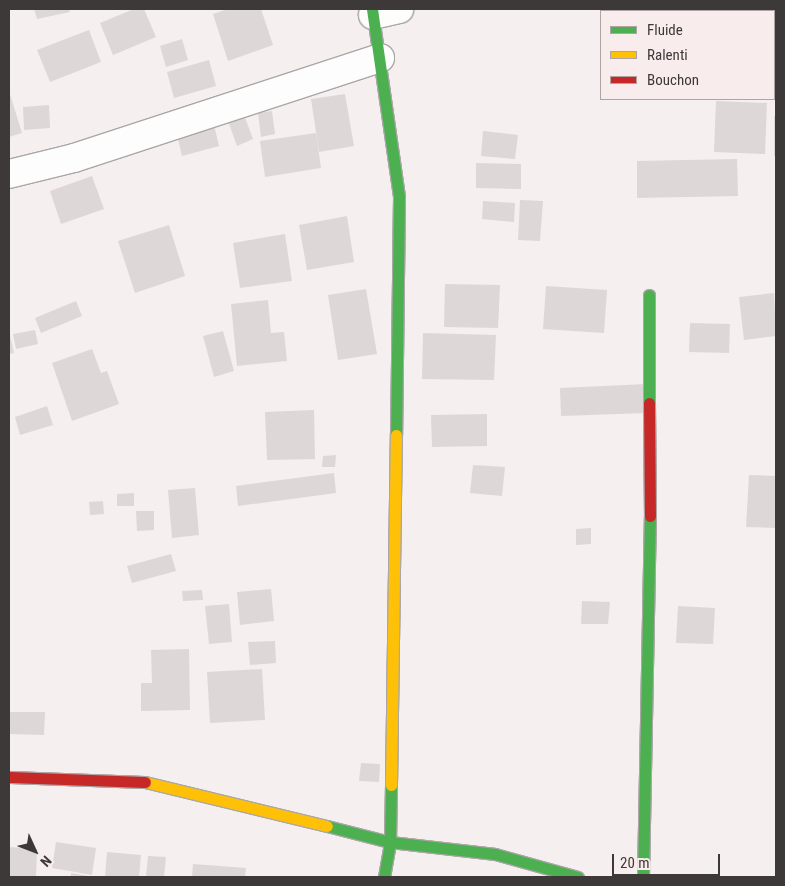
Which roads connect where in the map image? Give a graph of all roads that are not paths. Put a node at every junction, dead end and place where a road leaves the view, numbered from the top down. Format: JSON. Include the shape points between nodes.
{"nodes":[{"id":1,"x":382,"y":11,"type":"edge"},
{"id":2,"x":380,"y":58,"type":"junction"},
{"id":3,"x":9,"y":174,"type":"edge"},
{"id":4,"x":649,"y":295,"type":"dead end"},
{"id":5,"x":9,"y":777,"type":"edge"},
{"id":6,"x":390,"y":842,"type":"junction"},
{"id":7,"x":384,"y":877,"type":"edge"},
{"id":8,"x":578,"y":877,"type":"edge"},
{"id":9,"x":643,"y":877,"type":"edge"}],
"edges":[{"from":1,"to":2,"type":"street"},
{"from":2,"to":3,"type":"street","via":[[74,158]]},
{"from":2,"to":6,"type":"street","via":[[399,197]]},
{"from":4,"to":9,"type":"street","via":[[650,596]]},
{"from":5,"to":6,"type":"street","via":[[134,779]]},
{"from":6,"to":7,"type":"street"},
{"from":6,"to":8,"type":"street","via":[[495,854]]}]}
